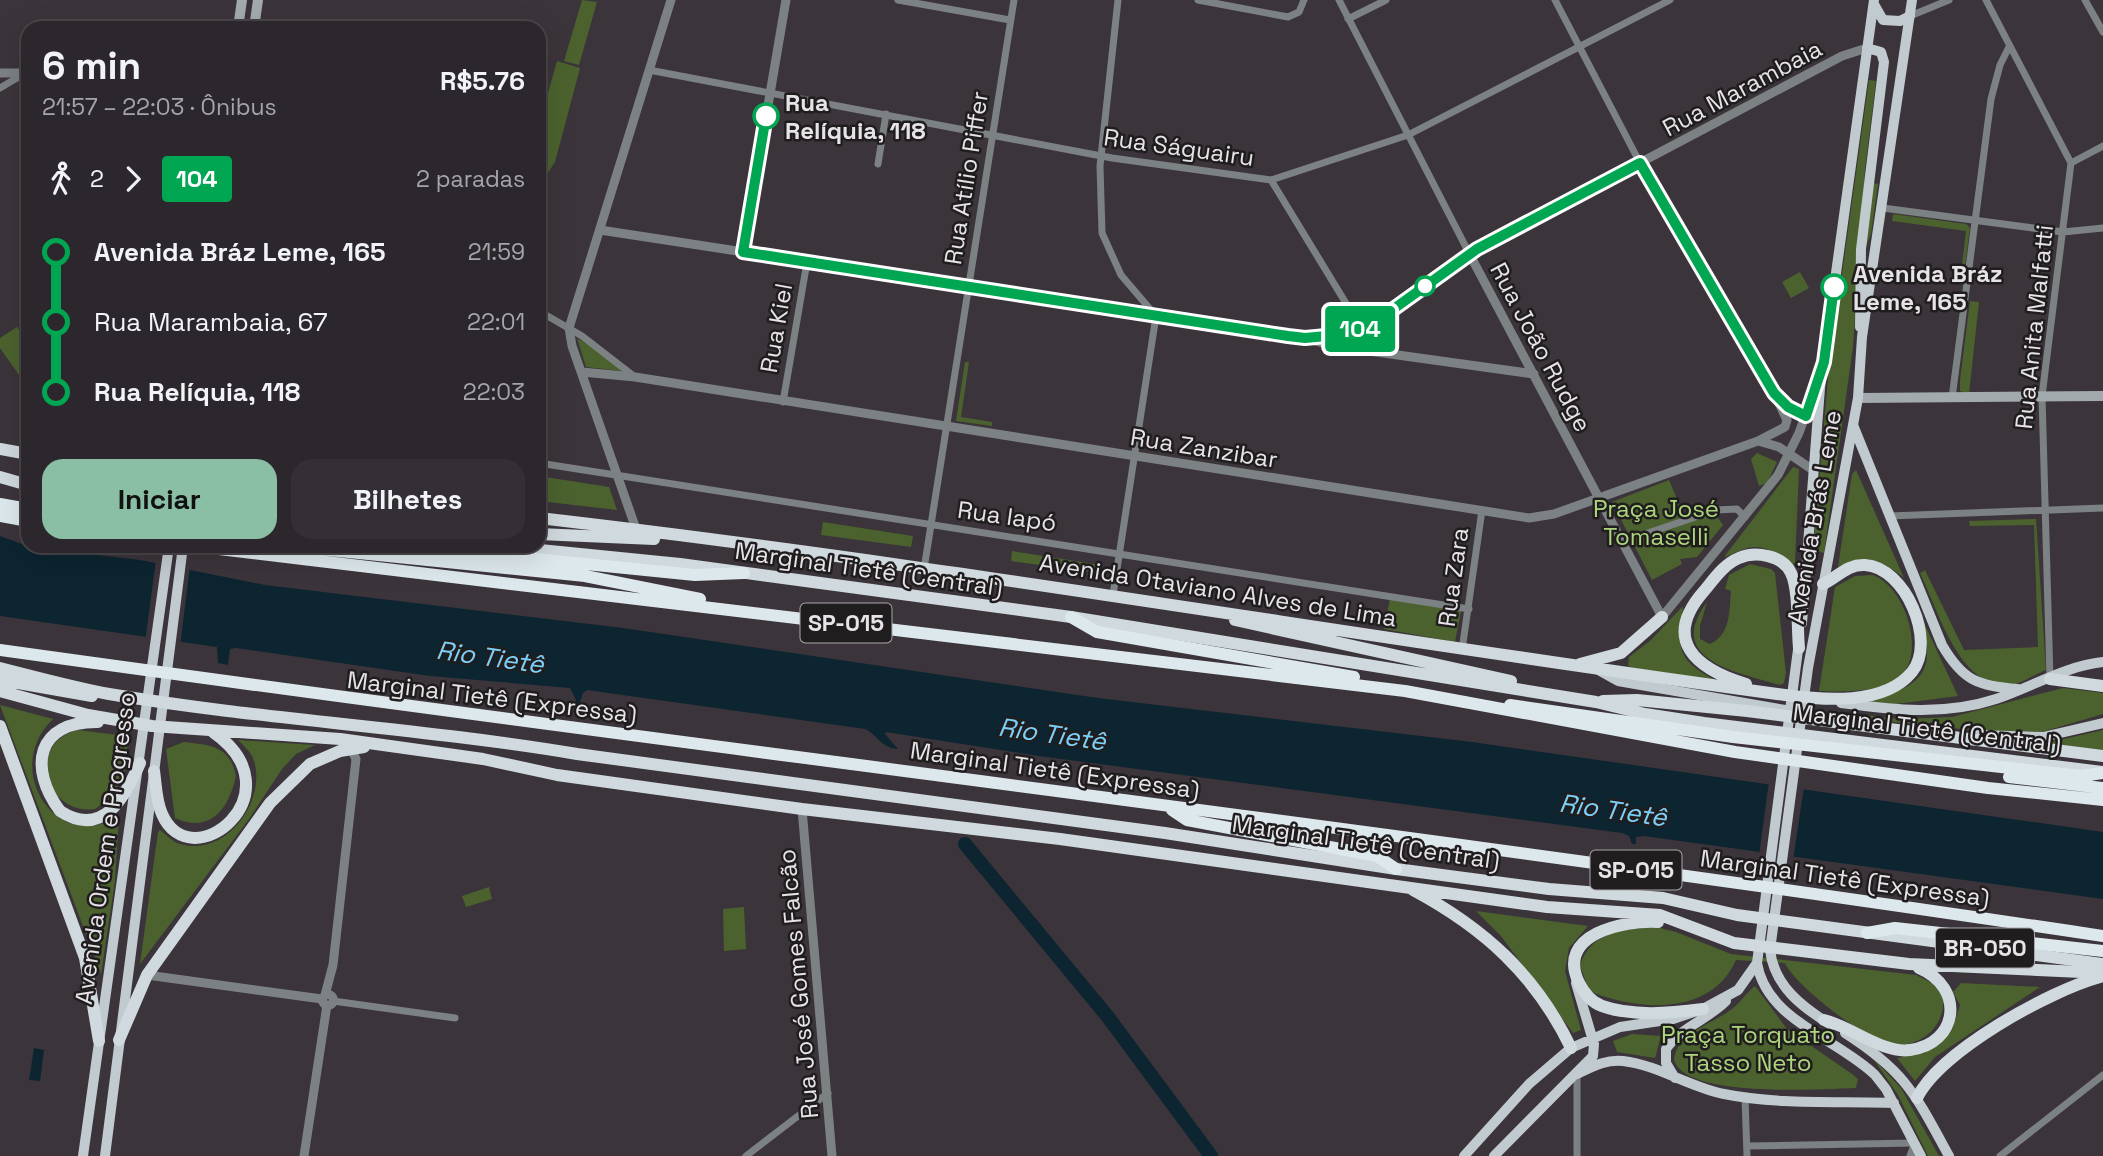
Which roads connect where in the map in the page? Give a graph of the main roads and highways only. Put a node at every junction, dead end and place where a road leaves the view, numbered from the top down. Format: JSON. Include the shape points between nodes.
{"nodes":[{"id":1,"x":242,"y":0,"type":"edge"},
{"id":2,"x":258,"y":0,"type":"edge"},
{"id":3,"x":1874,"y":0,"type":"edge"},
{"id":4,"x":1912,"y":0,"type":"edge"},
{"id":5,"x":1910,"y":16,"type":"junction"},
{"id":6,"x":239,"y":21,"type":"edge"},
{"id":7,"x":255,"y":21,"type":"edge"},
{"id":8,"x":1867,"y":48,"type":"junction"},
{"id":9,"x":1863,"y":337,"type":"junction"},
{"id":10,"x":2103,"y":396,"type":"edge"},
{"id":11,"x":1858,"y":398,"type":"junction"},
{"id":12,"x":1853,"y":425,"type":"junction"},
{"id":13,"x":21,"y":447,"type":"edge"},
{"id":14,"x":0,"y":448,"type":"edge"},
{"id":15,"x":21,"y":452,"type":"edge"},
{"id":16,"x":0,"y":476,"type":"edge"},
{"id":17,"x":21,"y":478,"type":"edge"},
{"id":18,"x":21,"y":483,"type":"edge"},
{"id":19,"x":0,"y":504,"type":"edge"},
{"id":20,"x":21,"y":508,"type":"edge"},
{"id":21,"x":0,"y":516,"type":"edge"},
{"id":22,"x":546,"y":519,"type":"edge"},
{"id":23,"x":21,"y":520,"type":"edge"},
{"id":24,"x":546,"y":534,"type":"edge"},
{"id":25,"x":683,"y":537,"type":"junction"},
{"id":26,"x":546,"y":551,"type":"edge"},
{"id":27,"x":168,"y":553,"type":"edge"},
{"id":28,"x":182,"y":553,"type":"edge"},
{"id":29,"x":253,"y":553,"type":"edge"},
{"id":30,"x":350,"y":553,"type":"edge"},
{"id":31,"x":476,"y":553,"type":"edge"},
{"id":32,"x":359,"y":554,"type":"joint"},
{"id":33,"x":744,"y":573,"type":"junction"},
{"id":34,"x":1823,"y":584,"type":"junction"},
{"id":35,"x":1202,"y":608,"type":"junction"},
{"id":36,"x":726,"y":609,"type":"junction"},
{"id":37,"x":1070,"y":617,"type":"junction"},
{"id":38,"x":1662,"y":617,"type":"road end"},
{"id":39,"x":0,"y":650,"type":"edge"},
{"id":40,"x":1798,"y":650,"type":"junction"},
{"id":41,"x":2103,"y":662,"type":"edge"},
{"id":42,"x":1562,"y":666,"type":"junction"},
{"id":43,"x":0,"y":668,"type":"edge"},
{"id":44,"x":1598,"y":670,"type":"junction"},
{"id":45,"x":2050,"y":679,"type":"junction"},
{"id":46,"x":0,"y":680,"type":"edge"},
{"id":47,"x":2103,"y":685,"type":"edge"},
{"id":48,"x":2018,"y":690,"type":"junction"},
{"id":49,"x":0,"y":691,"type":"edge"},
{"id":50,"x":1405,"y":691,"type":"junction"},
{"id":51,"x":1530,"y":692,"type":"junction"},
{"id":52,"x":106,"y":693,"type":"junction"},
{"id":53,"x":1777,"y":694,"type":"junction"},
{"id":54,"x":1821,"y":700,"type":"junction"},
{"id":55,"x":1596,"y":702,"type":"junction"},
{"id":56,"x":1497,"y":706,"type":"junction"},
{"id":57,"x":122,"y":722,"type":"junction"},
{"id":58,"x":2103,"y":723,"type":"edge"},
{"id":59,"x":0,"y":726,"type":"edge"},
{"id":60,"x":212,"y":732,"type":"junction"},
{"id":61,"x":382,"y":745,"type":"junction"},
{"id":62,"x":2015,"y":747,"type":"junction"},
{"id":63,"x":1893,"y":756,"type":"junction"},
{"id":64,"x":2103,"y":756,"type":"edge"},
{"id":65,"x":140,"y":763,"type":"junction"},
{"id":66,"x":2103,"y":764,"type":"edge"},
{"id":67,"x":154,"y":771,"type":"junction"},
{"id":68,"x":2103,"y":773,"type":"edge"},
{"id":69,"x":2103,"y":788,"type":"edge"},
{"id":70,"x":2103,"y":800,"type":"edge"},
{"id":71,"x":1169,"y":807,"type":"junction"},
{"id":72,"x":1396,"y":869,"type":"junction"},
{"id":73,"x":1404,"y":885,"type":"junction"},
{"id":74,"x":1693,"y":927,"type":"junction"},
{"id":75,"x":1867,"y":933,"type":"junction"},
{"id":76,"x":2103,"y":936,"type":"edge"},
{"id":77,"x":2103,"y":951,"type":"edge"},
{"id":78,"x":1757,"y":962,"type":"junction"},
{"id":79,"x":1909,"y":964,"type":"junction"},
{"id":80,"x":2103,"y":964,"type":"edge"},
{"id":81,"x":1574,"y":966,"type":"junction"},
{"id":82,"x":2103,"y":975,"type":"edge"},
{"id":83,"x":1738,"y":990,"type":"junction"},
{"id":84,"x":1703,"y":1009,"type":"junction"},
{"id":85,"x":1824,"y":1020,"type":"junction"},
{"id":86,"x":1592,"y":1037,"type":"junction"},
{"id":87,"x":119,"y":1040,"type":"junction"},
{"id":88,"x":99,"y":1041,"type":"junction"},
{"id":89,"x":1571,"y":1048,"type":"junction"},
{"id":90,"x":1577,"y":1074,"type":"junction"},
{"id":91,"x":1677,"y":1079,"type":"junction"},
{"id":92,"x":1917,"y":1098,"type":"junction"},
{"id":93,"x":1894,"y":1103,"type":"junction"},
{"id":94,"x":1485,"y":1133,"type":"junction"},
{"id":95,"x":1913,"y":1148,"type":"edge"},
{"id":96,"x":83,"y":1156,"type":"edge"},
{"id":97,"x":105,"y":1156,"type":"edge"},
{"id":98,"x":1464,"y":1156,"type":"edge"},
{"id":99,"x":1471,"y":1156,"type":"edge"},
{"id":100,"x":1494,"y":1156,"type":"edge"},
{"id":101,"x":1921,"y":1156,"type":"edge"},
{"id":102,"x":1949,"y":1156,"type":"edge"}],
"edges":[{"from":1,"to":6,"type":"main road"},
{"from":2,"to":7,"type":"main road"},
{"from":3,"to":5,"type":"main road","via":[[1876,13],[1883,20]]},
{"from":3,"to":8,"type":"main road","name":"Avenida Brás Leme"},
{"from":4,"to":5,"type":"main road","name":"Avenida Brás Leme"},
{"from":5,"to":9,"type":"main road","name":"Avenida Brás Leme"},
{"from":8,"to":9,"type":"main road","via":[[1881,52],[1884,62],[1861,249],[1858,312]]},
{"from":8,"to":40,"type":"main road","name":"Avenida Brás Leme","via":[[1824,362]]},
{"from":9,"to":11,"type":"main road","name":"Avenida Brás Leme"},
{"from":10,"to":11,"type":"main road"},
{"from":11,"to":12,"type":"main road","name":"Avenida Brás Leme"},
{"from":12,"to":34,"type":"main road","name":"Avenida Brás Leme"},
{"from":12,"to":48,"type":"main road","via":[[1941,645],[1974,683]]},
{"from":13,"to":14,"type":"highway"},
{"from":14,"to":15,"type":"highway"},
{"from":16,"to":17,"type":"highway"},
{"from":16,"to":18,"type":"highway"},
{"from":19,"to":20,"type":"highway"},
{"from":21,"to":23,"type":"highway"},
{"from":22,"to":25,"type":"highway","name":"Avenida Otaviano Alves de Lima"},
{"from":24,"to":25,"type":"highway"},
{"from":25,"to":35,"type":"highway","name":"Avenida Otaviano Alves de Lima"},
{"from":26,"to":33,"type":"highway","name":"Marginal Tietê (Central)"},
{"from":27,"to":65,"type":"main road","name":"Avenida Ordem e Progresso"},
{"from":28,"to":67,"type":"main road","name":"Avenida Ordem e Progresso"},
{"from":29,"to":36,"type":"highway","number":"SP-015"},
{"from":30,"to":32,"type":"highway","number":"SP-015"},
{"from":31,"to":33,"type":"highway","via":[[695,575]]},
{"from":32,"to":36,"type":"highway","number":"SP-015","via":[[585,576],[709,600]]},
{"from":33,"to":37,"type":"highway","name":"Marginal Tietê (Central)"},
{"from":34,"to":54,"type":"highway","via":[[1853,566],[1884,571],[1900,586],[1922,646],[1913,671],[1892,687]]},
{"from":34,"to":85,"type":"main road","name":"Avenida Brás Leme","via":[[1770,950],[1789,993]]},
{"from":35,"to":42,"type":"highway","name":"Avenida Otaviano Alves de Lima"},
{"from":35,"to":51,"type":"highway","via":[[1243,622],[1497,677]]},
{"from":36,"to":50,"type":"highway","number":"SP-015"},
{"from":37,"to":50,"type":"highway","via":[[1097,632],[1369,679]]},
{"from":37,"to":51,"type":"highway","name":"Marginal Tietê (Central)"},
{"from":38,"to":42,"type":"highway","via":[[1621,653]]},
{"from":39,"to":71,"type":"highway","name":"Marginal Tietê (Expressa)","number":"SP-015"},
{"from":40,"to":53,"type":"highway","via":[[1793,578],[1774,558],[1750,555],[1737,559],[1690,608],[1685,642],[1700,664]]},
{"from":40,"to":78,"type":"main road","name":"Avenida Brás Leme"},
{"from":41,"to":45,"type":"main road","via":[[2071,668]]},
{"from":42,"to":44,"type":"highway","name":"Avenida Otaviano Alves de Lima"},
{"from":43,"to":52,"type":"highway","name":"Marginal Tietê (Central)"},
{"from":44,"to":53,"type":"highway","name":"Avenida Otaviano Alves de Lima"},
{"from":44,"to":58,"type":"main road","via":[[1618,681],[1734,702],[1936,731],[2043,737]]},
{"from":45,"to":47,"type":"highway"},
{"from":45,"to":48,"type":"main road"},
{"from":46,"to":52,"type":"highway","via":[[88,697]]},
{"from":48,"to":54,"type":"main road","via":[[1935,711]]},
{"from":49,"to":57,"type":"highway"},
{"from":50,"to":56,"type":"highway","number":"SP-015"},
{"from":51,"to":55,"type":"highway","name":"Marginal Tietê (Central)"},
{"from":52,"to":72,"type":"highway","name":"Marginal Tietê (Central)","via":[[480,738]]},
{"from":53,"to":54,"type":"highway"},
{"from":55,"to":62,"type":"highway","via":[[1625,699],[1746,711]]},
{"from":55,"to":68,"type":"highway","name":"Marginal Tietê (Central)","via":[[1692,722]]},
{"from":56,"to":63,"type":"highway","number":"SP-015","via":[[1521,705]]},
{"from":56,"to":70,"type":"highway","number":"SP-015","via":[[1530,716],[1748,754]]},
{"from":57,"to":60,"type":"highway"},
{"from":57,"to":65,"type":"highway","via":[[76,724],[50,739],[40,763],[50,796],[69,817],[96,819],[121,800]]},
{"from":59,"to":88,"type":"highway","via":[[82,948]]},
{"from":60,"to":61,"type":"highway","via":[[304,735]]},
{"from":60,"to":67,"type":"highway","via":[[240,756],[246,779],[242,803],[223,830],[199,838],[179,834],[162,814]]},
{"from":61,"to":73,"type":"highway","via":[[802,809]]},
{"from":61,"to":87,"type":"highway","via":[[351,749],[310,764],[283,787],[147,975]]},
{"from":62,"to":64,"type":"highway"},
{"from":62,"to":66,"type":"highway","via":[[2043,756]]},
{"from":63,"to":68,"type":"highway","via":[[2082,776]]},
{"from":63,"to":69,"type":"highway","number":"SP-015","via":[[1905,763]]},
{"from":65,"to":88,"type":"main road","name":"Avenida Ordem e Progresso"},
{"from":67,"to":87,"type":"main road","name":"Avenida Ordem e Progresso"},
{"from":71,"to":72,"type":"highway","via":[[1187,820],[1377,856]]},
{"from":71,"to":76,"type":"highway","name":"Marginal Tietê (Expressa)","number":"SP-015"},
{"from":72,"to":75,"type":"highway","name":"Marginal Tietê (Central)","number":"BR-050","via":[[1663,898],[1737,915]]},
{"from":73,"to":74,"type":"highway","via":[[1547,907],[1660,915]]},
{"from":73,"to":89,"type":"highway","via":[[1489,938],[1547,1006]]},
{"from":74,"to":79,"type":"highway","via":[[1734,943]]},
{"from":74,"to":81,"type":"highway","via":[[1651,921],[1615,925],[1584,942]]},
{"from":75,"to":77,"type":"highway","via":[[1895,928]]},
{"from":75,"to":80,"type":"highway","name":"Marginal Tietê (Central)","number":"BR-050"},
{"from":78,"to":83,"type":"main road"},
{"from":78,"to":93,"type":"main road","via":[[1760,977],[1778,1003],[1867,1068]]},
{"from":79,"to":82,"type":"highway"},
{"from":79,"to":85,"type":"highway","via":[[1933,974],[1950,996],[1950,1018],[1929,1044],[1909,1051],[1888,1048]]},
{"from":81,"to":84,"type":"highway","via":[[1586,994],[1602,1006],[1668,1013]]},
{"from":81,"to":86,"type":"main road"},
{"from":82,"to":92,"type":"highway","via":[[2025,1008],[1934,1072]]},
{"from":83,"to":84,"type":"main road"},
{"from":83,"to":91,"type":"main road","via":[[1715,1012],[1681,1031],[1665,1049],[1666,1063]]},
{"from":84,"to":86,"type":"main road"},
{"from":85,"to":92,"type":"main road","via":[[1892,1066]]},
{"from":86,"to":89,"type":"main road"},
{"from":86,"to":90,"type":"main road","via":[[1593,1056]]},
{"from":87,"to":97,"type":"main road","name":"Avenida Ordem e Progresso"},
{"from":88,"to":96,"type":"main road","name":"Avenida Ordem e Progresso"},
{"from":89,"to":94,"type":"main road","via":[[1529,1084]]},
{"from":90,"to":91,"type":"main road","via":[[1620,1060]]},
{"from":90,"to":100,"type":"main road"},
{"from":91,"to":93,"type":"main road","via":[[1745,1097]]},
{"from":92,"to":102,"type":"main road"},
{"from":93,"to":95,"type":"main road"},
{"from":94,"to":98,"type":"main road"},
{"from":94,"to":99,"type":"main road"},
{"from":95,"to":101,"type":"main road"}]}
